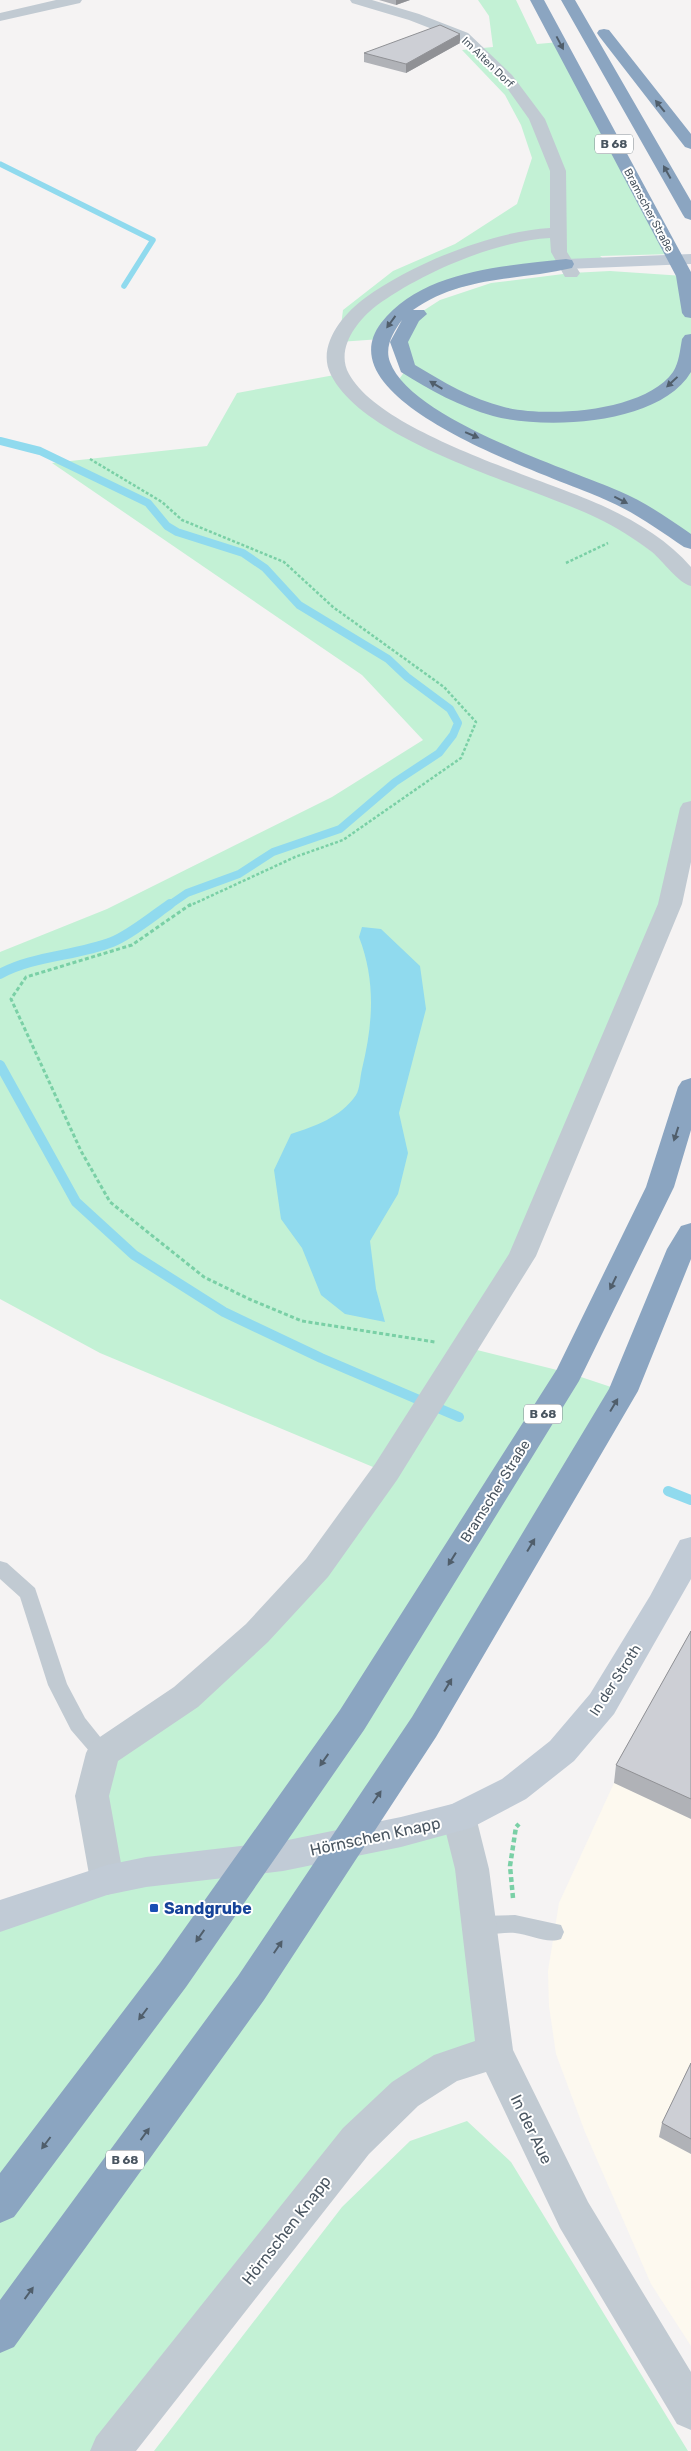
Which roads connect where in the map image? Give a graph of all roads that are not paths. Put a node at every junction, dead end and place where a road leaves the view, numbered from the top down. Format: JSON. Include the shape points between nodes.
{"nodes":[{"id":1,"x":75,"y":0,"type":"edge"},
{"id":2,"x":357,"y":0,"type":"edge"},
{"id":3,"x":537,"y":0,"type":"edge"},
{"id":4,"x":568,"y":0,"type":"edge"},
{"id":5,"x":578,"y":0,"type":"edge"},
{"id":6,"x":0,"y":17,"type":"edge"},
{"id":7,"x":691,"y":144,"type":"edge"},
{"id":8,"x":691,"y":215,"type":"edge"},
{"id":9,"x":558,"y":232,"type":"junction"},
{"id":10,"x":691,"y":259,"type":"edge"},
{"id":11,"x":608,"y":266,"type":"junction"},
{"id":12,"x":568,"y":269,"type":"junction"},
{"id":13,"x":689,"y":278,"type":"edge"},
{"id":14,"x":691,"y":313,"type":"edge"},
{"id":15,"x":691,"y":339,"type":"edge"},
{"id":16,"x":691,"y":543,"type":"edge"},
{"id":17,"x":691,"y":580,"type":"edge"},
{"id":18,"x":691,"y":808,"type":"edge"},
{"id":19,"x":691,"y":1087,"type":"edge"},
{"id":20,"x":691,"y":1232,"type":"edge"},
{"id":21,"x":691,"y":1548,"type":"edge"},
{"id":22,"x":0,"y":1568,"type":"edge"},
{"id":23,"x":102,"y":1753,"type":"junction"},
{"id":24,"x":459,"y":1817,"type":"junction"},
{"id":25,"x":107,"y":1880,"type":"junction"},
{"id":26,"x":0,"y":1916,"type":"edge"},
{"id":27,"x":497,"y":1925,"type":"junction"},
{"id":28,"x":554,"y":1932,"type":"dead end"},
{"id":29,"x":495,"y":2052,"type":"junction"},
{"id":30,"x":0,"y":2204,"type":"edge"},
{"id":31,"x":0,"y":2333,"type":"edge"},
{"id":32,"x":691,"y":2410,"type":"edge"},
{"id":33,"x":110,"y":2451,"type":"edge"}],
"edges":[{"from":1,"to":6,"type":"street"},
{"from":2,"to":9,"type":"street","name":"Im Alten Dorf","via":[[463,36],[507,78],[538,120],[558,170]]},
{"from":3,"to":13,"type":"highway","name":"Bramscher Straße","number":"B 68","one_way":true},
{"from":8,"to":4,"type":"highway","number":"B 68","one_way":true},
{"from":7,"to":5,"type":"highway","one_way":true},
{"from":9,"to":12,"type":"street","name":"Im Alten Dorf","via":[[559,252]]},
{"from":9,"to":17,"type":"street","via":[[525,235],[454,260],[400,284],[348,322],[336,356],[340,374],[358,398],[386,419],[446,449],[595,510],[665,552]]},
{"from":10,"to":11,"type":"street"},
{"from":11,"to":12,"type":"street"},
{"from":11,"to":13,"type":"street"},
{"from":15,"to":12,"type":"highway","one_way":true,"via":[[687,360],[679,376],[662,392],[633,406],[581,417],[516,416],[456,397],[408,368],[399,342],[412,318],[440,300],[491,284]]},
{"from":12,"to":16,"type":"highway","one_way":true,"via":[[479,277],[444,287],[412,302],[391,319],[381,339],[381,362],[395,385],[422,408],[546,468],[604,491],[654,517]]},
{"from":13,"to":14,"type":"highway","name":"Bramscher Straße"},
{"from":18,"to":23,"type":"street","via":[[670,904],[522,1256],[386,1472],[316,1568],[263,1626],[186,1697]]},
{"from":19,"to":30,"type":"highway","name":"Bramscher Straße","number":"B 68","one_way":true,"via":[[660,1186],[568,1373],[352,1720],[173,1975]]},
{"from":31,"to":20,"type":"highway","number":"B 68","one_way":true,"via":[[251,1988],[424,1727],[623,1391],[681,1249]]},
{"from":21,"to":24,"type":"street","name":"In der Stroth","via":[[602,1704],[562,1751],[514,1789]]},
{"from":22,"to":23,"type":"lane","via":[[28,1593],[58,1685],[78,1724]]},
{"from":23,"to":25,"type":"street","via":[[92,1796]]},
{"from":24,"to":25,"type":"street","name":"Hörnschen Knapp","via":[[283,1856],[146,1872]]},
{"from":24,"to":27,"type":"street","name":"In der Aue","via":[[472,1869]]},
{"from":25,"to":26,"type":"street","name":"Hörnschen Knapp"},
{"from":27,"to":28,"type":"lane"},
{"from":27,"to":29,"type":"street","name":"In der Aue"},
{"from":29,"to":32,"type":"street","name":"In der Aue","via":[[574,2215]]},
{"from":29,"to":33,"type":"street","name":"Hörnschen Knapp","via":[[447,2067],[405,2094],[356,2141]]}]}
